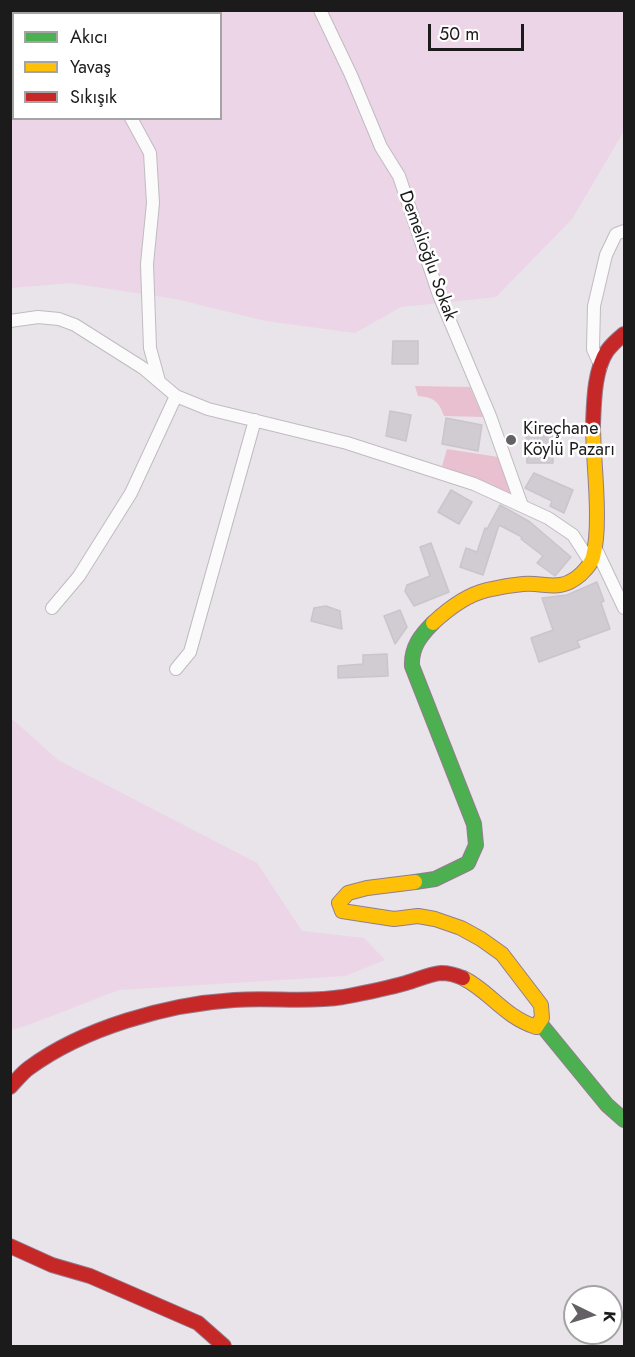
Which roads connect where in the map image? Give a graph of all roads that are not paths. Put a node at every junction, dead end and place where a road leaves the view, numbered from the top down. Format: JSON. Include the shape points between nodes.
{"nodes":[{"id":1,"x":320,"y":10,"type":"edge"},
{"id":2,"x":132,"y":120,"type":"edge"},
{"id":3,"x":624,"y":231,"type":"edge"},
{"id":4,"x":10,"y":321,"type":"edge"},
{"id":5,"x":624,"y":334,"type":"edge"},
{"id":6,"x":602,"y":367,"type":"junction"},
{"id":7,"x":160,"y":382,"type":"junction"},
{"id":8,"x":176,"y":396,"type":"junction"},
{"id":9,"x":255,"y":420,"type":"junction"},
{"id":10,"x":522,"y":507,"type":"junction"},
{"id":11,"x":594,"y":545,"type":"junction"},
{"id":12,"x":591,"y":563,"type":"junction"},
{"id":13,"x":52,"y":608,"type":"dead end"},
{"id":14,"x":624,"y":608,"type":"edge"},
{"id":15,"x":176,"y":669,"type":"dead end"},
{"id":16,"x":540,"y":1022,"type":"junction"},
{"id":17,"x":10,"y":1087,"type":"edge"},
{"id":18,"x":624,"y":1120,"type":"edge"},
{"id":19,"x":10,"y":1246,"type":"edge"},
{"id":20,"x":224,"y":1347,"type":"edge"}],
"edges":[{"from":1,"to":10,"type":"street","name":"Demelioğlu Sokak","via":[[381,147],[399,176],[439,295],[490,416]]},
{"from":2,"to":7,"type":"street","via":[[150,153],[150,348]]},
{"from":3,"to":6,"type":"street","via":[[616,234],[606,255],[594,306],[593,349]]},
{"from":4,"to":7,"type":"street","via":[[59,318]]},
{"from":5,"to":6,"type":"street","via":[[604,356]]},
{"from":6,"to":11,"type":"street","via":[[596,389],[593,441],[597,514]]},
{"from":7,"to":8,"type":"street"},
{"from":8,"to":9,"type":"street","via":[[208,409]]},
{"from":8,"to":13,"type":"street","via":[[131,493],[79,576]]},
{"from":9,"to":10,"type":"street","via":[[347,443],[474,484]]},
{"from":9,"to":15,"type":"street","via":[[190,652]]},
{"from":10,"to":12,"type":"street","via":[[573,535]]},
{"from":11,"to":12,"type":"street"},
{"from":11,"to":14,"type":"street"},
{"from":12,"to":16,"type":"street","via":[[572,582],[558,587],[525,584],[474,594],[424,631],[411,661],[474,824],[476,845],[468,863],[435,879],[367,888],[348,893],[339,903],[342,911],[394,919],[435,919],[481,939],[502,954],[541,1005]]},
{"from":16,"to":17,"type":"street","via":[[536,1027],[520,1022],[463,977],[442,973],[392,987],[318,1000],[264,998],[179,1008],[99,1032],[57,1051],[35,1063]]},
{"from":16,"to":18,"type":"street","via":[[607,1105]]},
{"from":19,"to":20,"type":"street","via":[[198,1323]]}]}
